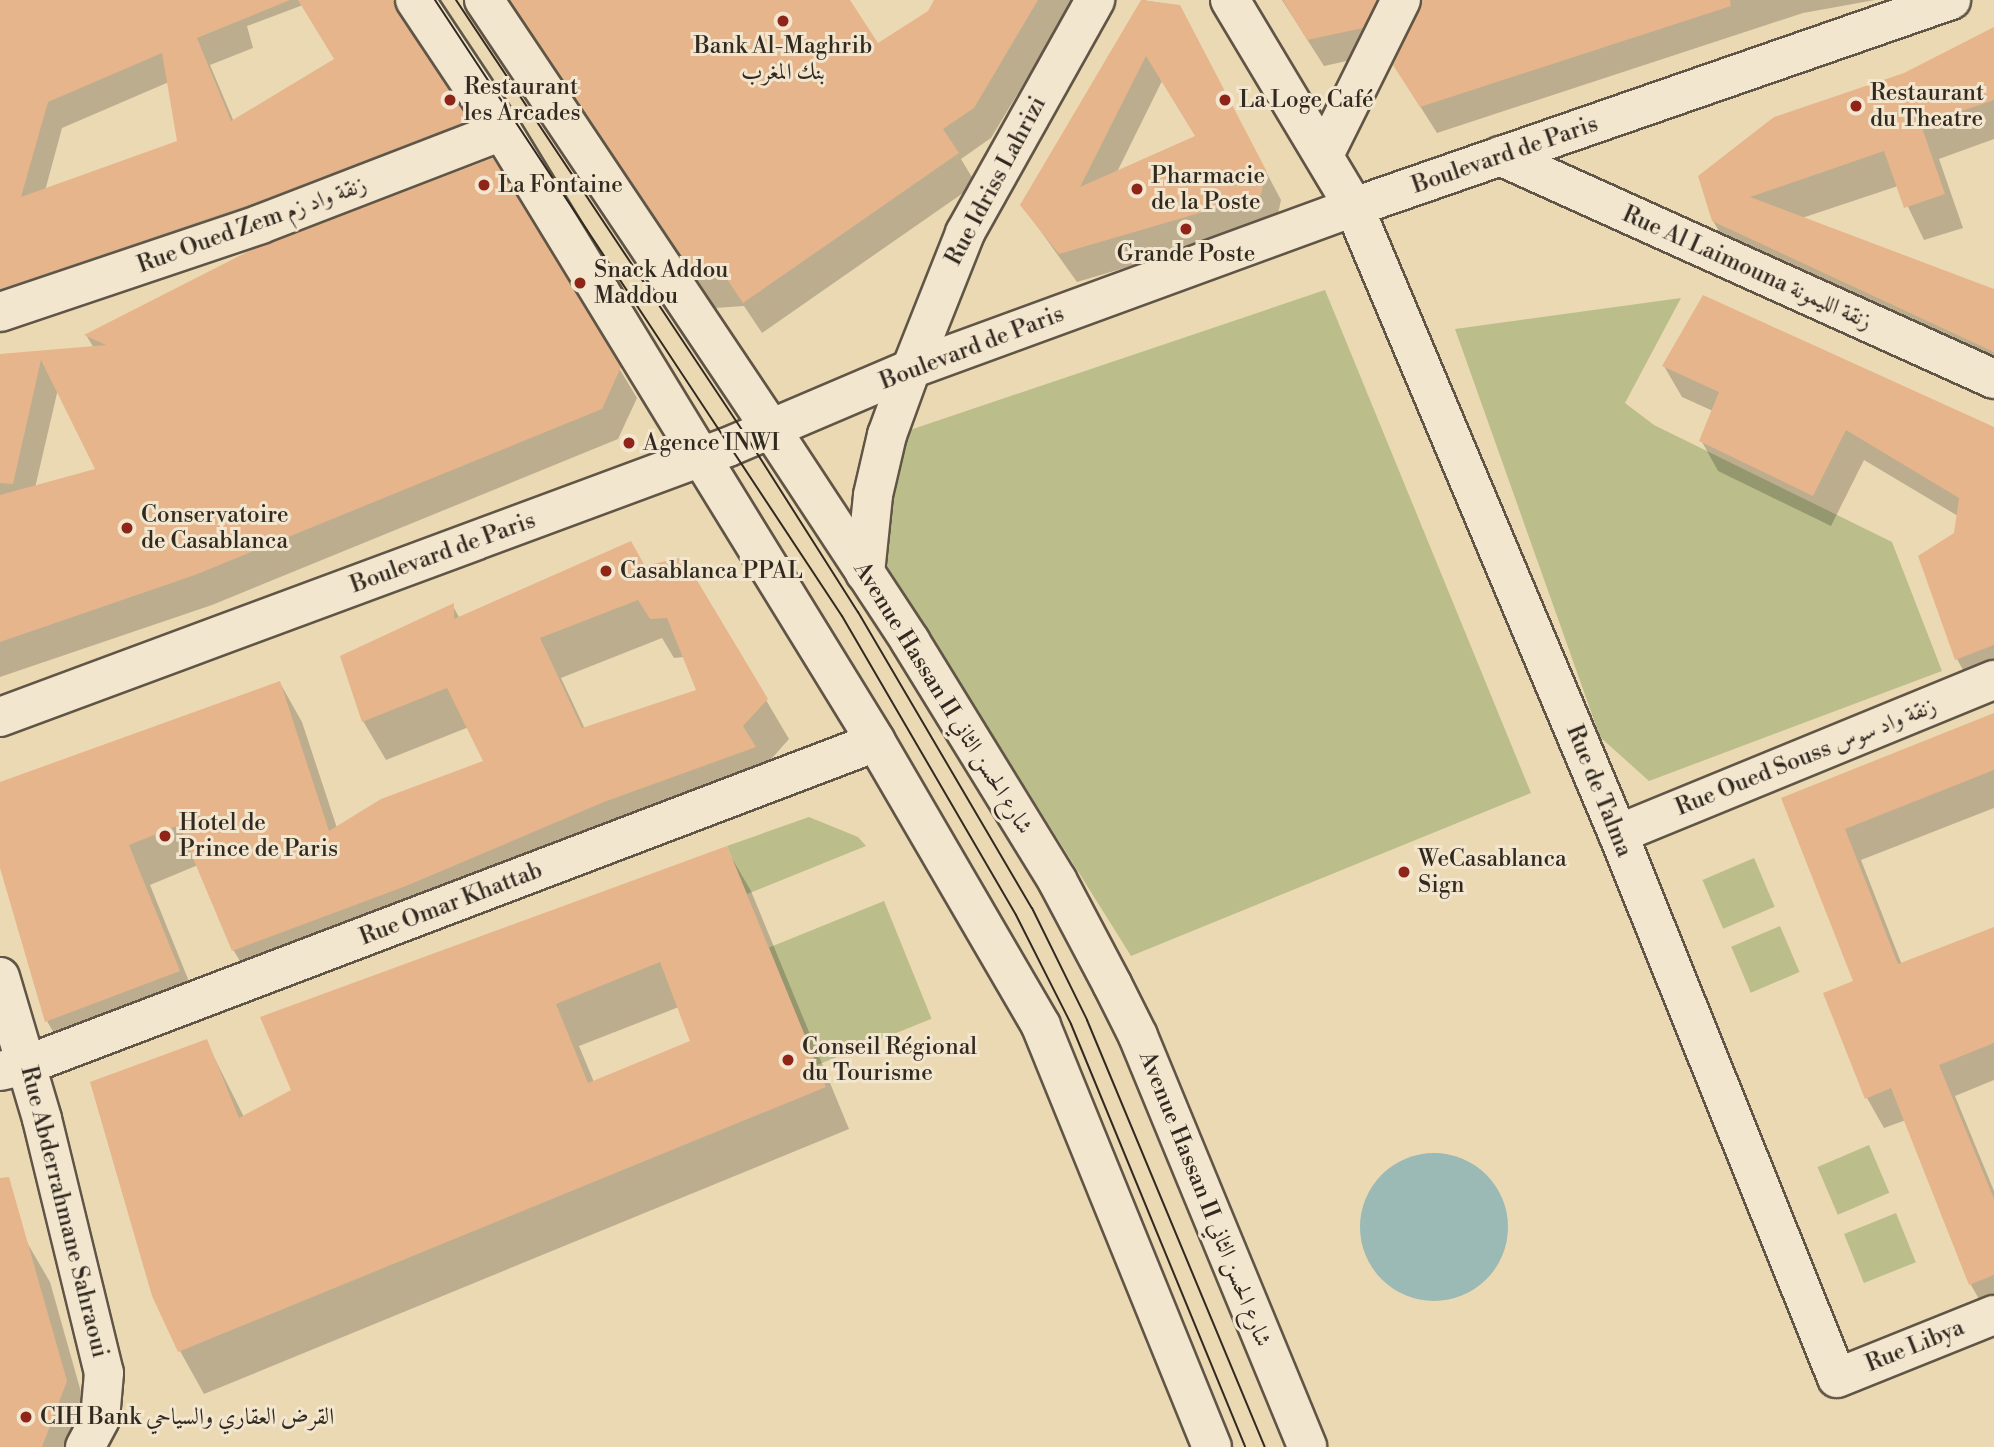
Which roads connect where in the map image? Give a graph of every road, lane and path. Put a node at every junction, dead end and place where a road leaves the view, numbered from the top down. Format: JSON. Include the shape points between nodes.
{"nodes":[{"id":1,"x":415,"y":0,"type":"edge"},
{"id":2,"x":484,"y":0,"type":"edge"},
{"id":3,"x":1095,"y":0,"type":"edge"},
{"id":4,"x":1230,"y":0,"type":"edge"},
{"id":5,"x":1401,"y":0,"type":"edge"},
{"id":6,"x":1951,"y":0,"type":"edge"},
{"id":7,"x":502,"y":131,"type":"junction"},
{"id":8,"x":1324,"y":155,"type":"junction"},
{"id":9,"x":1500,"y":156,"type":"junction"},
{"id":10,"x":1354,"y":207,"type":"junction"},
{"id":11,"x":0,"y":312,"type":"edge"},
{"id":12,"x":911,"y":369,"type":"junction"},
{"id":13,"x":1994,"y":379,"type":"edge"},
{"id":14,"x":771,"y":429,"type":"junction"},
{"id":15,"x":701,"y":457,"type":"junction"},
{"id":16,"x":865,"y":573,"type":"junction"},
{"id":17,"x":1994,"y":680,"type":"edge"},
{"id":18,"x":0,"y":718,"type":"edge"},
{"id":19,"x":876,"y":742,"type":"junction"},
{"id":20,"x":1618,"y":834,"type":"junction"},
{"id":21,"x":0,"y":976,"type":"edge"},
{"id":22,"x":13,"y":1068,"type":"edge"},
{"id":23,"x":1994,"y":1315,"type":"edge"},
{"id":24,"x":1837,"y":1378,"type":"joint"},
{"id":25,"x":85,"y":1447,"type":"edge"},
{"id":26,"x":1212,"y":1447,"type":"edge"},
{"id":27,"x":1307,"y":1447,"type":"edge"}],
"edges":[{"from":1,"to":7,"type":"street"},
{"from":2,"to":14,"type":"street","name":"Avenue Hassan II شارع الحسن الثاني"},
{"from":3,"to":12,"type":"street","name":"Rue Idriss Lahrizi","via":[[965,233]]},
{"from":4,"to":8,"type":"street","name":"Rue de Talma"},
{"from":5,"to":8,"type":"street"},
{"from":6,"to":9,"type":"street","name":"Boulevard de Paris"},
{"from":7,"to":11,"type":"street","name":"Rue Oued Zem زنقة واد زم","via":[[261,224]]},
{"from":7,"to":15,"type":"street"},
{"from":8,"to":10,"type":"street","name":"Rue de Talma"},
{"from":9,"to":10,"type":"street","name":"Boulevard de Paris"},
{"from":9,"to":13,"type":"street","name":"Rue Al Laimouna زنقة الليمونة"},
{"from":10,"to":12,"type":"street","name":"Boulevard de Paris"},
{"from":10,"to":20,"type":"street","name":"Rue de Talma"},
{"from":12,"to":14,"type":"street","name":"Boulevard de Paris"},
{"from":12,"to":16,"type":"street","name":"Rue Idriss Lahrizi","via":[[876,483]]},
{"from":14,"to":15,"type":"street","name":"Boulevard de Paris"},
{"from":14,"to":16,"type":"street","name":"Avenue Hassan II شارع الحسن الثاني"},
{"from":15,"to":18,"type":"street","name":"Boulevard de Paris"},
{"from":15,"to":19,"type":"street"},
{"from":16,"to":27,"type":"street","name":"Avenue Hassan II شارع الحسن الثاني","via":[[1057,880],[1112,984],[1138,1036]]},
{"from":17,"to":20,"type":"street","name":"Rue Oued Souss زنقة واد سوس"},
{"from":19,"to":22,"type":"street","name":"Rue Omar Khattab"},
{"from":19,"to":26,"type":"street","via":[[1041,1026]]},
{"from":20,"to":24,"type":"street","name":"Rue de Talma"},
{"from":21,"to":22,"type":"street","name":"Rue Abderrahmane Sahraoui"},
{"from":22,"to":25,"type":"street","name":"Rue Abderrahmane Sahraoui","via":[[104,1373],[100,1419]]},
{"from":23,"to":24,"type":"street","name":"Rue Libya"}]}
